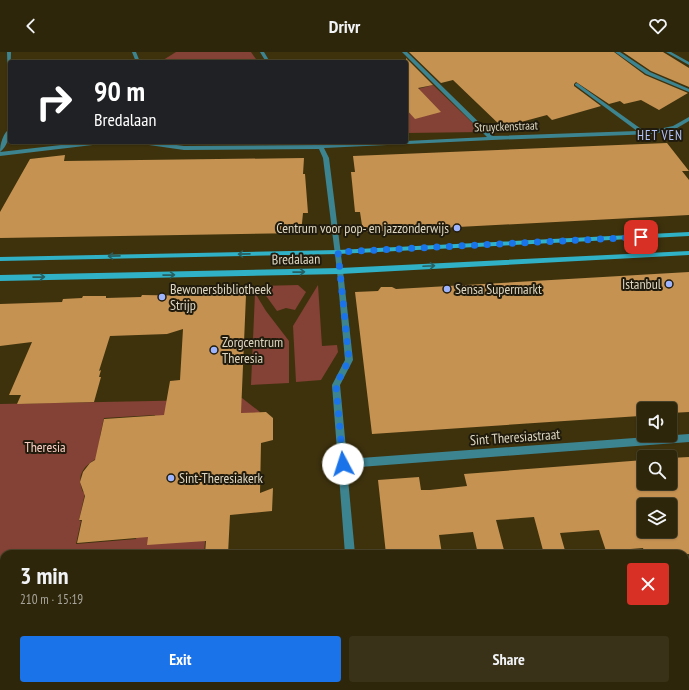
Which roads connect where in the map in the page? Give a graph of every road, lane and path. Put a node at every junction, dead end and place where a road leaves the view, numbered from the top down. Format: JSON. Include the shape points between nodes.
{"nodes":[{"id":1,"x":404,"y":52,"type":"edge"},
{"id":2,"x":617,"y":52,"type":"edge"},
{"id":3,"x":668,"y":52,"type":"edge"},
{"id":4,"x":689,"y":64,"type":"edge"},
{"id":5,"x":577,"y":84,"type":"dead end"},
{"id":6,"x":689,"y":92,"type":"edge"},
{"id":7,"x":689,"y":119,"type":"edge"},
{"id":8,"x":642,"y":132,"type":"junction"},
{"id":9,"x":8,"y":134,"type":"edge"},
{"id":10,"x":492,"y":138,"type":"junction"},
{"id":11,"x":408,"y":141,"type":"edge"},
{"id":12,"x":84,"y":144,"type":"edge"},
{"id":13,"x":160,"y":144,"type":"edge"},
{"id":14,"x":320,"y":144,"type":"edge"},
{"id":15,"x":0,"y":150,"type":"edge"},
{"id":16,"x":0,"y":154,"type":"edge"},
{"id":17,"x":689,"y":234,"type":"edge"},
{"id":18,"x":338,"y":252,"type":"junction"},
{"id":19,"x":689,"y":252,"type":"edge"},
{"id":20,"x":0,"y":259,"type":"edge"},
{"id":21,"x":340,"y":271,"type":"junction"},
{"id":22,"x":0,"y":278,"type":"edge"},
{"id":23,"x":689,"y":438,"type":"edge"},
{"id":24,"x":343,"y":464,"type":"junction"},
{"id":25,"x":350,"y":550,"type":"edge"}],
"edges":[{"from":1,"to":10,"type":"street"},
{"from":2,"to":6,"type":"street","via":[[648,73]]},
{"from":3,"to":4,"type":"street"},
{"from":5,"to":8,"type":"street"},
{"from":7,"to":8,"type":"street","name":"Struyckenstraat","via":[[675,127]]},
{"from":8,"to":10,"type":"street","name":"Struyckenstraat"},
{"from":9,"to":15,"type":"street"},
{"from":10,"to":11,"type":"street","name":"Struyckenstraat"},
{"from":12,"to":16,"type":"street"},
{"from":13,"to":14,"type":"street","name":"Struyckenstraat","via":[[184,148]]},
{"from":14,"to":18,"type":"street","via":[[326,158]]},
{"from":17,"to":18,"type":"street","name":"Bredalaan"},
{"from":18,"to":20,"type":"street","name":"Bredalaan","one_way":true},
{"from":18,"to":21,"type":"street"},
{"from":21,"to":19,"type":"street","name":"Bredalaan","one_way":true},
{"from":22,"to":21,"type":"street","name":"Bredalaan","one_way":true},
{"from":21,"to":24,"type":"street","via":[[349,360],[336,385]]},
{"from":23,"to":24,"type":"street","name":"Sint Theresiastraat"},
{"from":24,"to":25,"type":"street"}]}
